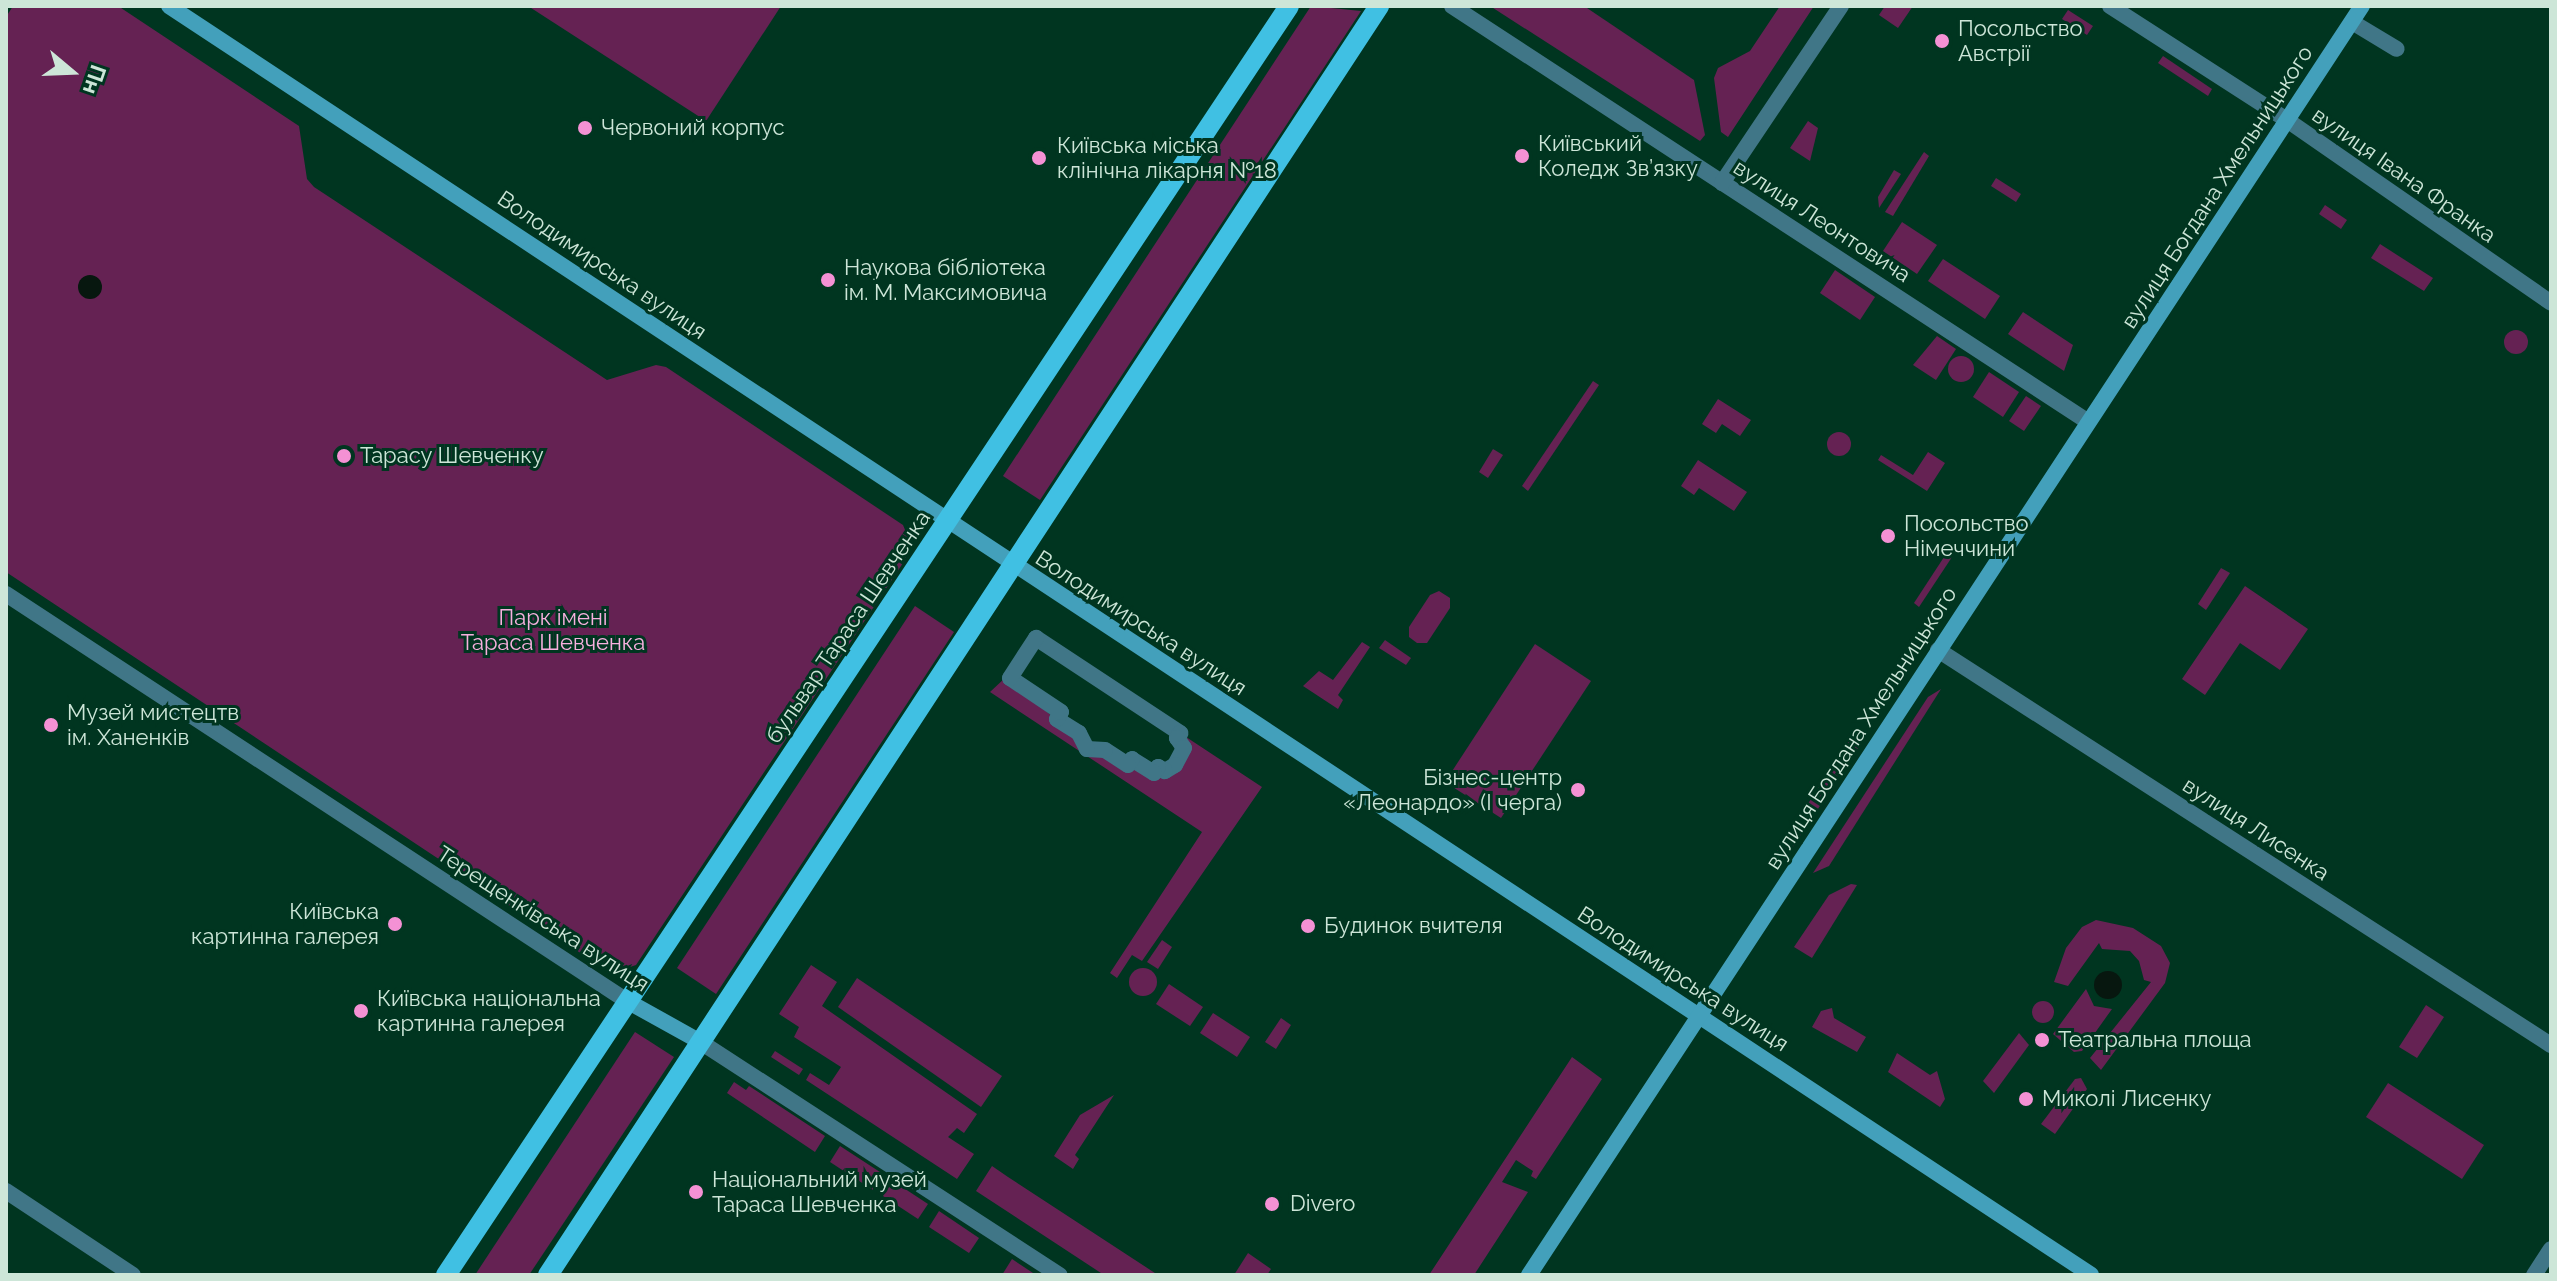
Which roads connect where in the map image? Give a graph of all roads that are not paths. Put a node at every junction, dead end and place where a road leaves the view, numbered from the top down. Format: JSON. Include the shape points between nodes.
{"nodes":[{"id":1,"x":169,"y":6,"type":"edge"},
{"id":2,"x":1289,"y":6,"type":"edge"},
{"id":3,"x":1379,"y":6,"type":"edge"},
{"id":4,"x":1452,"y":6,"type":"edge"},
{"id":5,"x":1841,"y":6,"type":"edge"},
{"id":6,"x":2110,"y":6,"type":"edge"},
{"id":7,"x":2362,"y":6,"type":"edge"},
{"id":8,"x":2352,"y":22,"type":"junction"},
{"id":9,"x":2397,"y":49,"type":"dead end"},
{"id":10,"x":2287,"y":120,"type":"junction"},
{"id":11,"x":1722,"y":183,"type":"junction"},
{"id":12,"x":2551,"y":303,"type":"edge"},
{"id":13,"x":2087,"y":421,"type":"junction"},
{"id":14,"x":948,"y":523,"type":"junction"},
{"id":15,"x":1013,"y":565,"type":"junction"},
{"id":16,"x":6,"y":594,"type":"edge"},
{"id":17,"x":1938,"y":650,"type":"junction"},
{"id":18,"x":1180,"y":733,"type":"joint"},
{"id":19,"x":627,"y":1001,"type":"junction"},
{"id":20,"x":1700,"y":1015,"type":"junction"},
{"id":21,"x":699,"y":1041,"type":"junction"},
{"id":22,"x":2551,"y":1045,"type":"edge"},
{"id":23,"x":6,"y":1191,"type":"edge"},
{"id":24,"x":2551,"y":1249,"type":"edge"},
{"id":25,"x":133,"y":1275,"type":"edge"},
{"id":26,"x":446,"y":1275,"type":"edge"},
{"id":27,"x":548,"y":1275,"type":"edge"},
{"id":28,"x":1060,"y":1275,"type":"edge"},
{"id":29,"x":1529,"y":1275,"type":"edge"},
{"id":30,"x":2091,"y":1275,"type":"edge"},
{"id":31,"x":2534,"y":1275,"type":"edge"}],
"edges":[{"from":1,"to":14,"type":"main road","name":"Володимирська вулиця"},
{"from":2,"to":14,"type":"main road","name":"бульвар Тараса Шевченка"},
{"from":3,"to":15,"type":"main road"},
{"from":4,"to":11,"type":"street","name":"вулиця Леонтовича"},
{"from":5,"to":11,"type":"street"},
{"from":6,"to":10,"type":"street","name":"вулиця Івана Франка"},
{"from":7,"to":8,"type":"main road","name":"вулиця Богдана Хмельницького"},
{"from":8,"to":9,"type":"street"},
{"from":8,"to":10,"type":"main road","name":"вулиця Богдана Хмельницького"},
{"from":10,"to":12,"type":"street","name":"вулиця Івана Франка"},
{"from":10,"to":13,"type":"main road","name":"вулиця Богдана Хмельницького"},
{"from":11,"to":13,"type":"street","name":"вулиця Леонтовича"},
{"from":13,"to":17,"type":"main road","name":"вулиця Богдана Хмельницького"},
{"from":14,"to":15,"type":"main road","name":"Володимирська вулиця"},
{"from":14,"to":19,"type":"main road","name":"бульвар Тараса Шевченка"},
{"from":15,"to":20,"type":"main road","name":"Володимирська вулиця"},
{"from":15,"to":21,"type":"main road"},
{"from":16,"to":19,"type":"street","name":"Терещенківська вулиця"},
{"from":17,"to":20,"type":"main road","name":"вулиця Богдана Хмельницького"},
{"from":17,"to":22,"type":"street","name":"вулиця Лисенка"},
{"from":18,"to":18,"type":"street","via":[[1036,638],[1010,678],[1061,712],[1057,719],[1079,733],[1087,749],[1105,750],[1128,765],[1132,759],[1154,773],[1158,767],[1171,769],[1182,755]]},
{"from":19,"to":21,"type":"main road","name":"Терещенківська вулиця"},
{"from":19,"to":26,"type":"main road","name":"бульвар Тараса Шевченка"},
{"from":20,"to":29,"type":"main road","name":"вулиця Богдана Хмельницького"},
{"from":20,"to":30,"type":"main road","name":"Володимирська вулиця"},
{"from":21,"to":27,"type":"main road"},
{"from":21,"to":28,"type":"street","name":"Терещенківська вулиця"},
{"from":23,"to":25,"type":"street"},
{"from":24,"to":31,"type":"street"}]}
